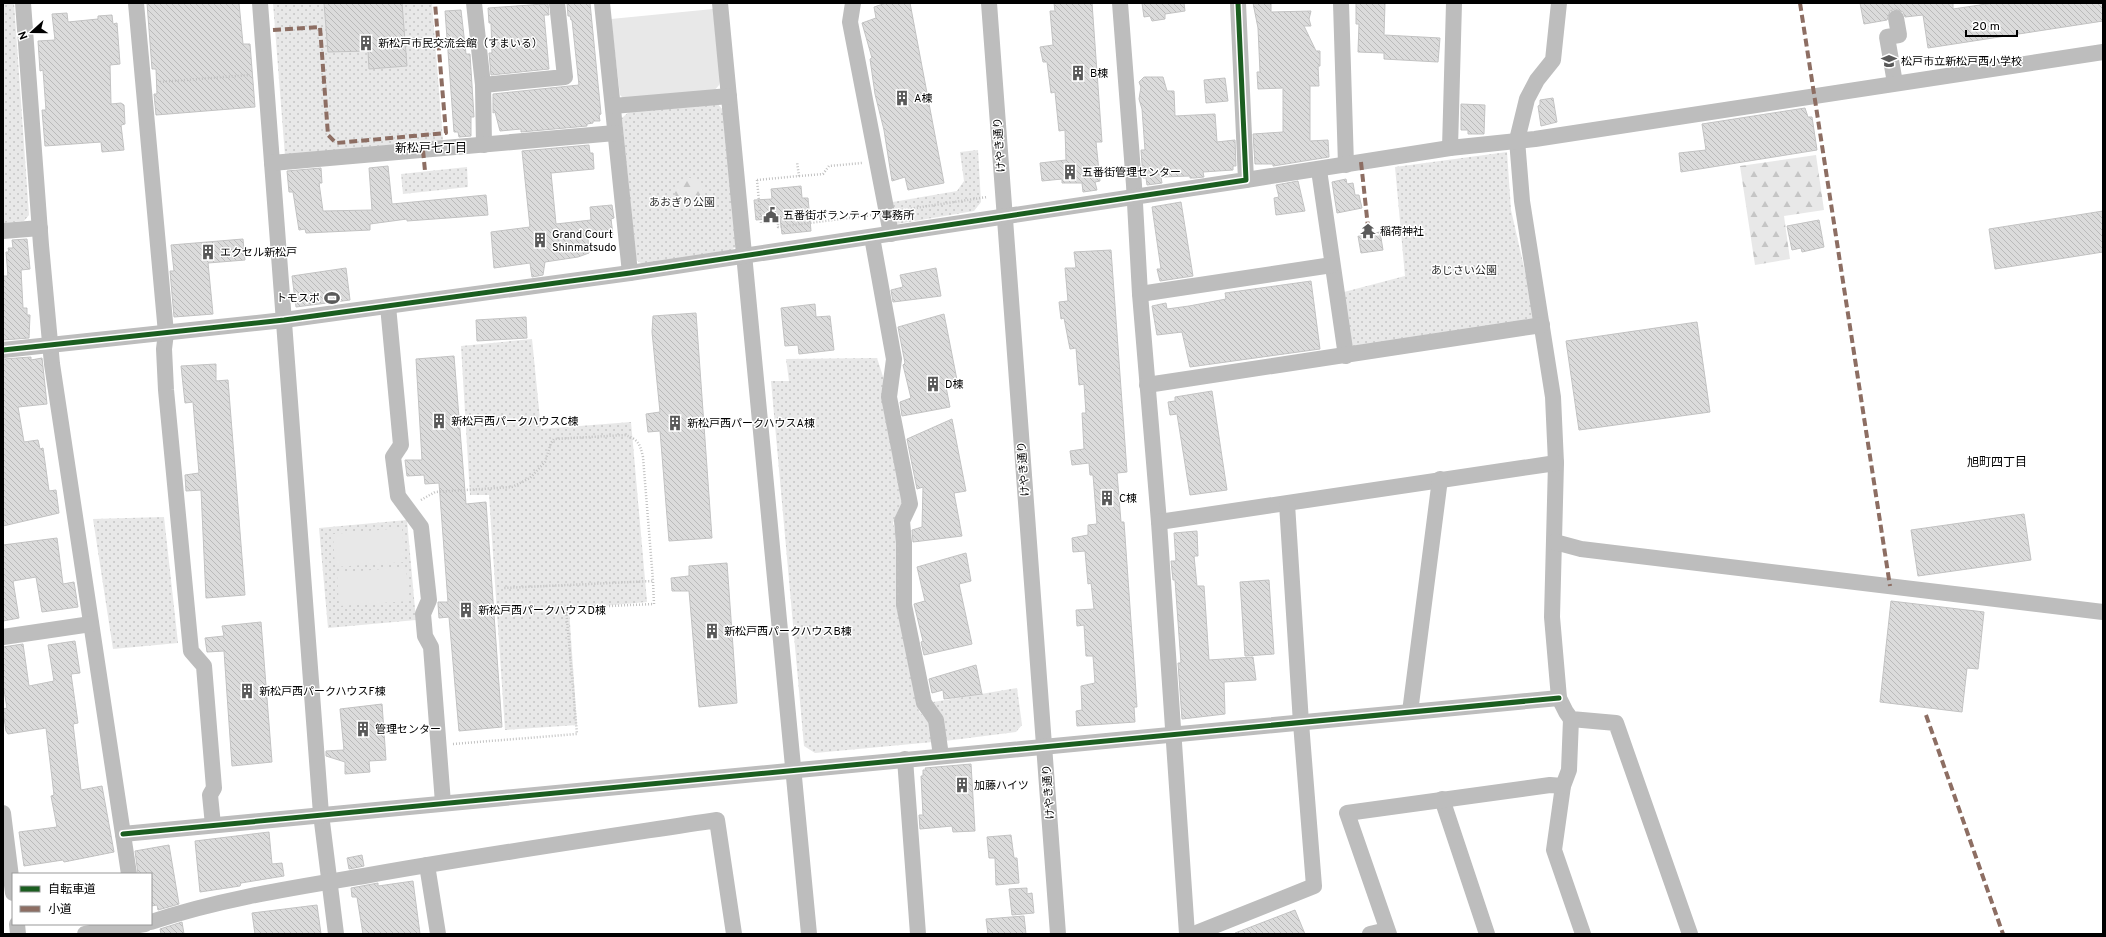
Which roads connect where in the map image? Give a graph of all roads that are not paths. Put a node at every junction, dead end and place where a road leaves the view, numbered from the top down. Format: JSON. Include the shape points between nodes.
{"nodes":[{"id":1,"x":23,"y":3,"type":"edge"},
{"id":2,"x":136,"y":3,"type":"edge"},
{"id":3,"x":260,"y":3,"type":"edge"},
{"id":4,"x":474,"y":3,"type":"edge"},
{"id":5,"x":557,"y":3,"type":"edge"},
{"id":6,"x":602,"y":3,"type":"edge"},
{"id":7,"x":720,"y":3,"type":"edge"},
{"id":8,"x":852,"y":3,"type":"edge"},
{"id":9,"x":989,"y":3,"type":"edge"},
{"id":10,"x":1120,"y":3,"type":"edge"},
{"id":11,"x":1238,"y":3,"type":"edge"},
{"id":12,"x":1341,"y":3,"type":"edge"},
{"id":13,"x":1454,"y":3,"type":"edge"},
{"id":14,"x":1559,"y":3,"type":"edge"},
{"id":15,"x":1896,"y":18,"type":"dead end"},
{"id":16,"x":2103,"y":52,"type":"edge"},
{"id":17,"x":1895,"y":83,"type":"junction"},
{"id":18,"x":483,"y":84,"type":"junction"},
{"id":19,"x":729,"y":96,"type":"junction"},
{"id":20,"x":613,"y":106,"type":"junction"},
{"id":21,"x":615,"y":133,"type":"junction"},
{"id":22,"x":1517,"y":140,"type":"junction"},
{"id":23,"x":484,"y":145,"type":"junction"},
{"id":24,"x":1450,"y":148,"type":"junction"},
{"id":25,"x":272,"y":163,"type":"junction"},
{"id":26,"x":1346,"y":164,"type":"junction"},
{"id":27,"x":1319,"y":170,"type":"junction"},
{"id":28,"x":1246,"y":180,"type":"junction"},
{"id":29,"x":1134,"y":196,"type":"junction"},
{"id":30,"x":1005,"y":216,"type":"junction"},
{"id":31,"x":40,"y":228,"type":"junction"},
{"id":32,"x":3,"y":231,"type":"edge"},
{"id":33,"x":891,"y":234,"type":"junction"},
{"id":34,"x":872,"y":237,"type":"junction"},
{"id":35,"x":745,"y":256,"type":"junction"},
{"id":36,"x":1332,"y":265,"type":"junction"},
{"id":37,"x":630,"y":273,"type":"junction"},
{"id":38,"x":1140,"y":294,"type":"junction"},
{"id":39,"x":388,"y":306,"type":"junction"},
{"id":40,"x":284,"y":320,"type":"junction"},
{"id":41,"x":1542,"y":325,"type":"junction"},
{"id":42,"x":166,"y":332,"type":"junction"},
{"id":43,"x":50,"y":344,"type":"junction"},
{"id":44,"x":3,"y":350,"type":"edge"},
{"id":45,"x":1346,"y":356,"type":"junction"},
{"id":46,"x":1147,"y":385,"type":"junction"},
{"id":47,"x":1556,"y":463,"type":"junction"},
{"id":48,"x":1440,"y":479,"type":"junction"},
{"id":49,"x":1286,"y":504,"type":"junction"},
{"id":50,"x":1159,"y":522,"type":"junction"},
{"id":51,"x":1555,"y":542,"type":"junction"},
{"id":52,"x":2103,"y":612,"type":"edge"},
{"id":53,"x":91,"y":624,"type":"junction"},
{"id":54,"x":3,"y":637,"type":"edge"},
{"id":55,"x":1559,"y":698,"type":"junction"},
{"id":56,"x":1410,"y":712,"type":"junction"},
{"id":57,"x":1571,"y":718,"type":"junction"},
{"id":58,"x":1300,"y":723,"type":"junction"},
{"id":59,"x":1174,"y":734,"type":"junction"},
{"id":60,"x":1044,"y":746,"type":"junction"},
{"id":61,"x":941,"y":756,"type":"junction"},
{"id":62,"x":904,"y":759,"type":"junction"},
{"id":63,"x":793,"y":769,"type":"junction"},
{"id":64,"x":1563,"y":786,"type":"junction"},
{"id":65,"x":1442,"y":800,"type":"junction"},
{"id":66,"x":443,"y":803,"type":"junction"},
{"id":67,"x":3,"y":812,"type":"edge"},
{"id":68,"x":321,"y":814,"type":"junction"},
{"id":69,"x":213,"y":825,"type":"junction"},
{"id":70,"x":123,"y":834,"type":"junction"},
{"id":71,"x":427,"y":865,"type":"junction"},
{"id":72,"x":130,"y":873,"type":"edge"},
{"id":73,"x":329,"y":882,"type":"junction"},
{"id":74,"x":12,"y":885,"type":"edge"},
{"id":75,"x":152,"y":923,"type":"edge"},
{"id":76,"x":142,"y":926,"type":"edge"},
{"id":77,"x":1388,"y":932,"type":"edge"},
{"id":78,"x":85,"y":934,"type":"edge"},
{"id":79,"x":336,"y":934,"type":"edge"},
{"id":80,"x":438,"y":934,"type":"edge"},
{"id":81,"x":734,"y":934,"type":"edge"},
{"id":82,"x":809,"y":934,"type":"edge"},
{"id":83,"x":918,"y":934,"type":"edge"},
{"id":84,"x":1058,"y":934,"type":"edge"},
{"id":85,"x":1187,"y":934,"type":"edge"},
{"id":86,"x":1194,"y":934,"type":"edge"},
{"id":87,"x":1370,"y":934,"type":"edge"},
{"id":88,"x":1487,"y":934,"type":"edge"},
{"id":89,"x":1583,"y":934,"type":"edge"},
{"id":90,"x":1690,"y":934,"type":"edge"}],
"edges":[{"from":1,"to":31,"type":"street"},
{"from":2,"to":42,"type":"street"},
{"from":3,"to":25,"type":"street"},
{"from":4,"to":18,"type":"street"},
{"from":5,"to":18,"type":"street","via":[[565,77]]},
{"from":6,"to":20,"type":"street"},
{"from":7,"to":19,"type":"street"},
{"from":8,"to":33,"type":"street","via":[[850,22]]},
{"from":9,"to":30,"type":"street","name":"けやき通り"},
{"from":10,"to":29,"type":"street"},
{"from":11,"to":28,"type":"street"},
{"from":12,"to":26,"type":"street"},
{"from":13,"to":24,"type":"street"},
{"from":14,"to":22,"type":"street","via":[[1553,60],[1537,80],[1527,99]]},
{"from":15,"to":17,"type":"street","via":[[1899,35],[1887,37]]},
{"from":16,"to":17,"type":"street"},
{"from":17,"to":22,"type":"street"},
{"from":18,"to":23,"type":"street"},
{"from":19,"to":20,"type":"street"},
{"from":19,"to":35,"type":"street"},
{"from":20,"to":21,"type":"street"},
{"from":21,"to":23,"type":"street"},
{"from":21,"to":37,"type":"street"},
{"from":22,"to":24,"type":"street"},
{"from":22,"to":41,"type":"street","via":[[1522,201]]},
{"from":23,"to":25,"type":"street"},
{"from":24,"to":26,"type":"street"},
{"from":25,"to":40,"type":"street"},
{"from":26,"to":27,"type":"street"},
{"from":27,"to":28,"type":"street"},
{"from":27,"to":36,"type":"street"},
{"from":28,"to":29,"type":"street"},
{"from":29,"to":30,"type":"street"},
{"from":29,"to":38,"type":"street"},
{"from":30,"to":33,"type":"street"},
{"from":30,"to":60,"type":"street","name":"けやき通り"},
{"from":31,"to":32,"type":"street"},
{"from":31,"to":43,"type":"street"},
{"from":33,"to":34,"type":"street"},
{"from":34,"to":35,"type":"street"},
{"from":34,"to":61,"type":"street","via":[[894,359],[889,397],[910,504],[902,521],[904,605],[924,703],[936,720]]},
{"from":35,"to":37,"type":"street"},
{"from":35,"to":63,"type":"street"},
{"from":36,"to":38,"type":"street"},
{"from":36,"to":45,"type":"street"},
{"from":37,"to":39,"type":"street"},
{"from":38,"to":46,"type":"street"},
{"from":39,"to":40,"type":"street"},
{"from":39,"to":66,"type":"street","via":[[401,445],[393,457],[398,496],[421,526],[429,600],[423,614],[425,636],[431,647]]},
{"from":40,"to":42,"type":"street"},
{"from":40,"to":68,"type":"street"},
{"from":41,"to":45,"type":"street"},
{"from":41,"to":47,"type":"street","via":[[1553,397]]},
{"from":42,"to":43,"type":"street"},
{"from":42,"to":69,"type":"street","via":[[166,390],[191,651],[204,666],[214,788],[210,796]]},
{"from":43,"to":44,"type":"street"},
{"from":43,"to":53,"type":"street"},
{"from":45,"to":46,"type":"street"},
{"from":46,"to":50,"type":"street"},
{"from":47,"to":48,"type":"street"},
{"from":47,"to":51,"type":"street"},
{"from":48,"to":49,"type":"street"},
{"from":48,"to":56,"type":"street"},
{"from":49,"to":50,"type":"street"},
{"from":49,"to":58,"type":"street"},
{"from":50,"to":59,"type":"street"},
{"from":51,"to":52,"type":"street","via":[[1581,549]]},
{"from":51,"to":55,"type":"street","via":[[1552,617]]},
{"from":53,"to":54,"type":"street"},
{"from":53,"to":70,"type":"street"},
{"from":55,"to":56,"type":"street"},
{"from":55,"to":57,"type":"street"},
{"from":56,"to":58,"type":"street"},
{"from":57,"to":64,"type":"street","via":[[1569,770]]},
{"from":57,"to":90,"type":"street","via":[[1616,723]]},
{"from":58,"to":59,"type":"street"},
{"from":58,"to":86,"type":"street","via":[[1314,886]]},
{"from":59,"to":60,"type":"street"},
{"from":59,"to":85,"type":"street"},
{"from":60,"to":61,"type":"street"},
{"from":60,"to":84,"type":"street","name":"けやき通り"},
{"from":61,"to":62,"type":"street"},
{"from":62,"to":63,"type":"street"},
{"from":62,"to":83,"type":"street"},
{"from":63,"to":66,"type":"street"},
{"from":63,"to":82,"type":"street"},
{"from":64,"to":65,"type":"street","via":[[1550,785]]},
{"from":64,"to":89,"type":"street","via":[[1554,850]]},
{"from":65,"to":77,"type":"street","via":[[1347,813]]},
{"from":65,"to":88,"type":"street"},
{"from":66,"to":68,"type":"street"},
{"from":67,"to":74,"type":"street"},
{"from":68,"to":69,"type":"street"},
{"from":68,"to":73,"type":"street"},
{"from":69,"to":70,"type":"street"},
{"from":70,"to":72,"type":"street"},
{"from":71,"to":73,"type":"street"},
{"from":71,"to":80,"type":"street"},
{"from":71,"to":81,"type":"street","via":[[564,849],[717,820]]},
{"from":73,"to":75,"type":"street","via":[[191,909]]},
{"from":73,"to":79,"type":"street"},
{"from":76,"to":78,"type":"street"},
{"from":77,"to":87,"type":"street"}]}
